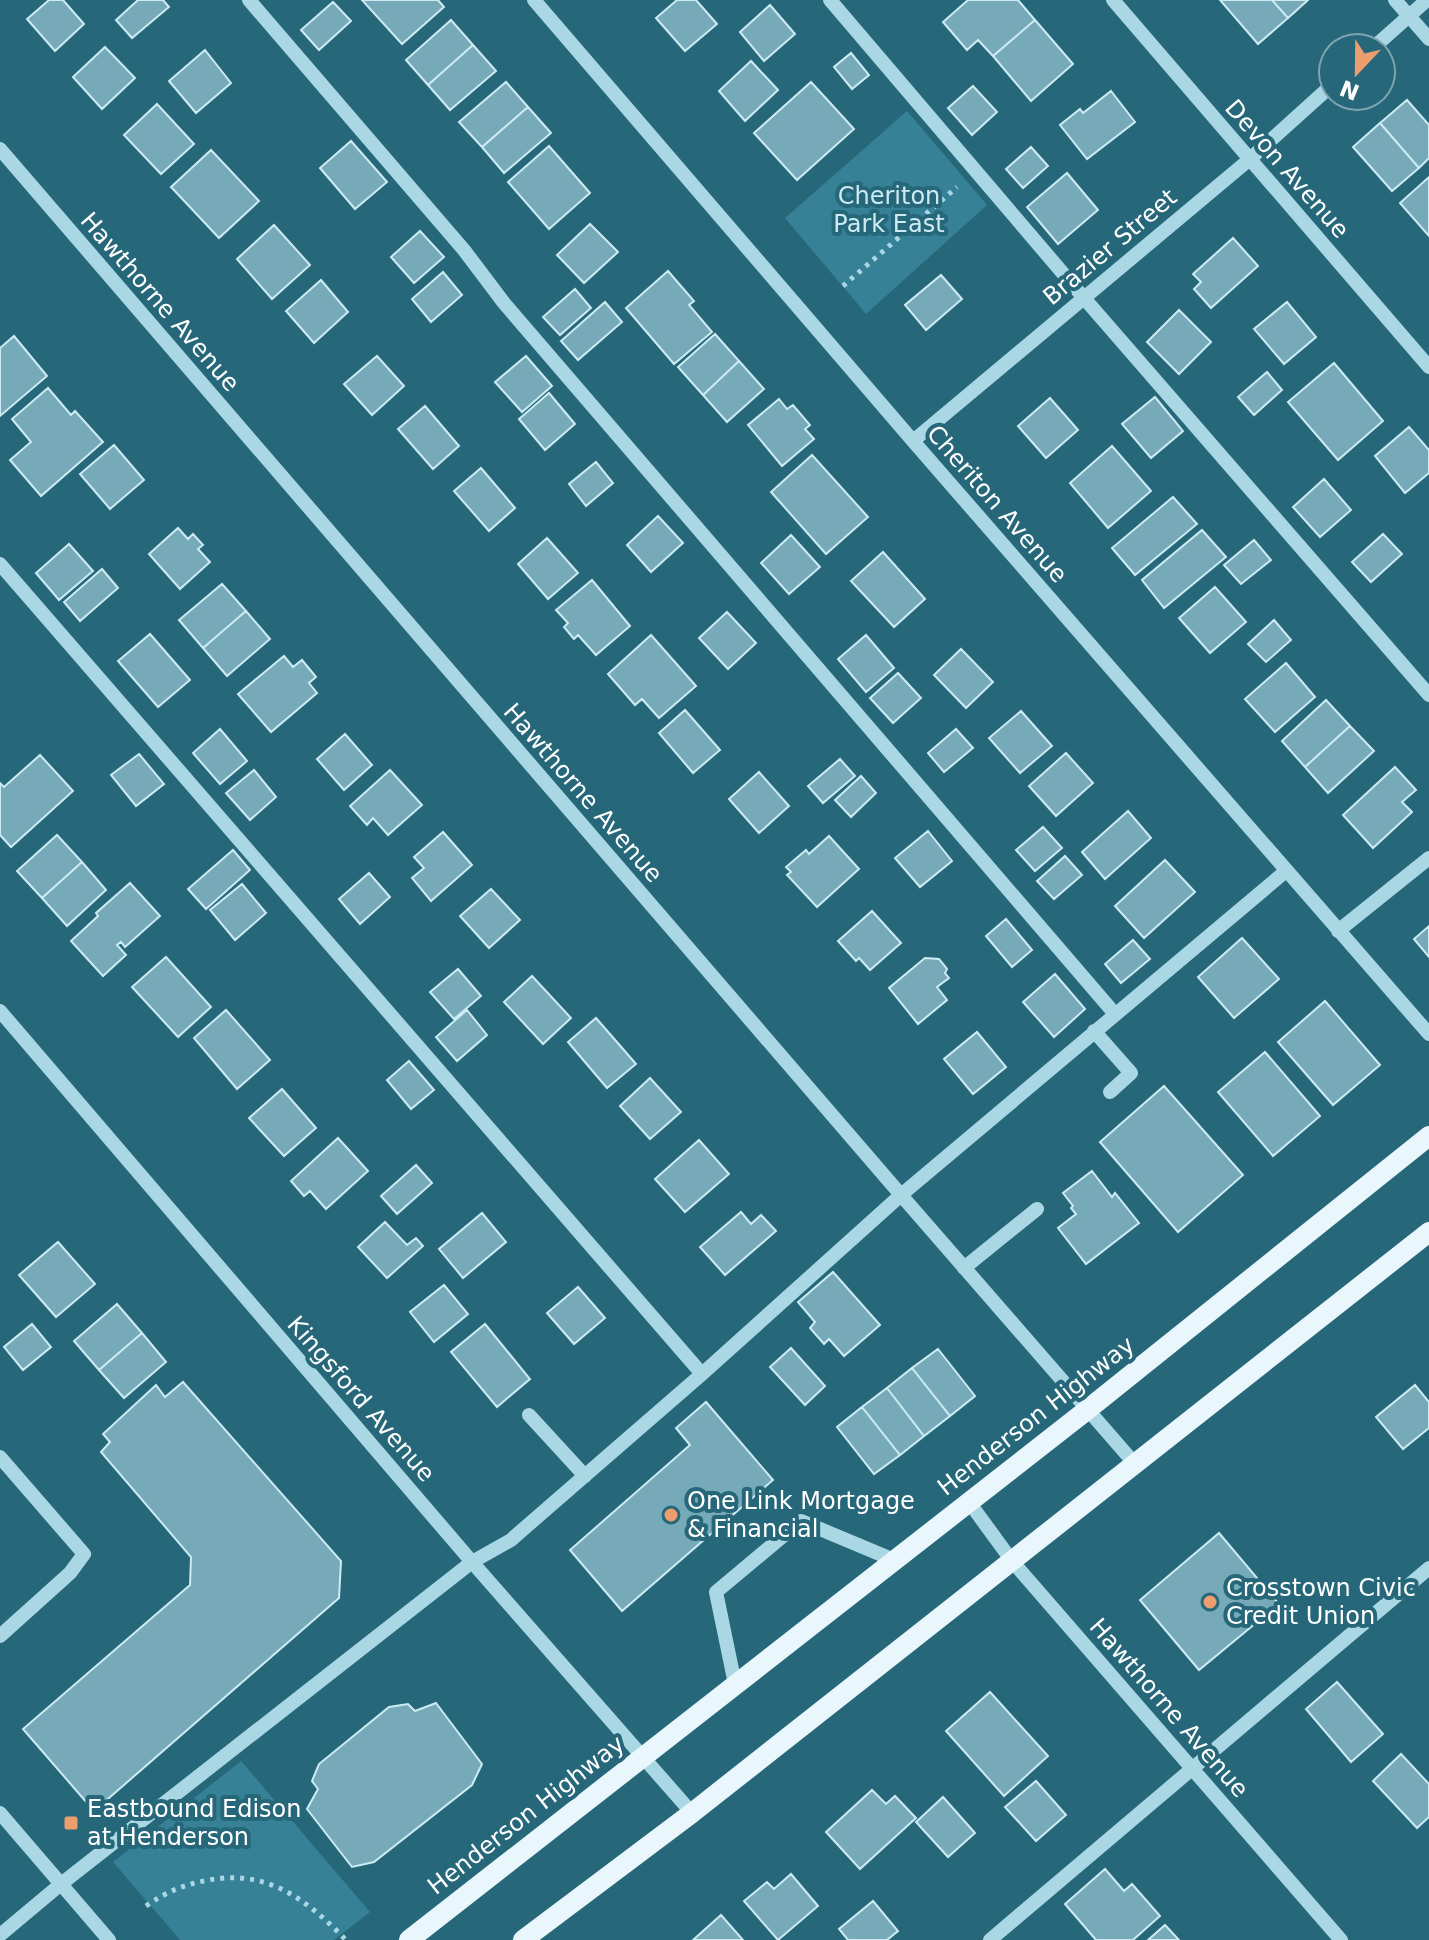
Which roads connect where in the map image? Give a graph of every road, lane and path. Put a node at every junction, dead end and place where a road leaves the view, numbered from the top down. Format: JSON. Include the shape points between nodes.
{"nodes":[{"id":1,"x":249,"y":0,"type":"edge"},
{"id":2,"x":534,"y":0,"type":"edge"},
{"id":3,"x":830,"y":0,"type":"edge"},
{"id":4,"x":1113,"y":0,"type":"edge"},
{"id":5,"x":1395,"y":0,"type":"edge"},
{"id":6,"x":1427,"y":0,"type":"edge"},
{"id":7,"x":1409,"y":16,"type":"junction"},
{"id":8,"x":1391,"y":32,"type":"edge"},
{"id":9,"x":1429,"y":39,"type":"edge"},
{"id":10,"x":1317,"y":98,"type":"edge"},
{"id":11,"x":0,"y":149,"type":"edge"},
{"id":12,"x":1250,"y":159,"type":"junction"},
{"id":13,"x":975,"y":171,"type":"junction"},
{"id":14,"x":843,"y":286,"type":"dead end"},
{"id":15,"x":1084,"y":298,"type":"junction"},
{"id":16,"x":1429,"y":367,"type":"edge"},
{"id":17,"x":913,"y":441,"type":"junction"},
{"id":18,"x":0,"y":564,"type":"edge"},
{"id":19,"x":1429,"y":695,"type":"edge"},
{"id":20,"x":1429,"y":858,"type":"edge"},
{"id":21,"x":1286,"y":871,"type":"junction"},
{"id":22,"x":1338,"y":931,"type":"junction"},
{"id":23,"x":0,"y":1011,"type":"edge"},
{"id":24,"x":1115,"y":1014,"type":"junction"},
{"id":25,"x":1094,"y":1031,"type":"junction"},
{"id":26,"x":1429,"y":1034,"type":"edge"},
{"id":27,"x":1110,"y":1092,"type":"dead end"},
{"id":28,"x":1429,"y":1136,"type":"edge"},
{"id":29,"x":901,"y":1195,"type":"junction"},
{"id":30,"x":1037,"y":1209,"type":"dead end"},
{"id":31,"x":1429,"y":1232,"type":"edge"},
{"id":32,"x":964,"y":1268,"type":"junction"},
{"id":33,"x":702,"y":1374,"type":"junction"},
{"id":34,"x":1087,"y":1410,"type":"junction"},
{"id":35,"x":529,"y":1415,"type":"dead end"},
{"id":36,"x":0,"y":1457,"type":"edge"},
{"id":37,"x":1135,"y":1464,"type":"junction"},
{"id":38,"x":585,"y":1476,"type":"junction"},
{"id":39,"x":969,"y":1502,"type":"junction"},
{"id":40,"x":894,"y":1560,"type":"junction"},
{"id":41,"x":1012,"y":1561,"type":"junction"},
{"id":42,"x":472,"y":1562,"type":"junction"},
{"id":43,"x":1429,"y":1568,"type":"edge"},
{"id":44,"x":0,"y":1636,"type":"edge"},
{"id":45,"x":735,"y":1684,"type":"junction"},
{"id":46,"x":643,"y":1755,"type":"junction"},
{"id":47,"x":1193,"y":1768,"type":"junction"},
{"id":48,"x":0,"y":1813,"type":"edge"},
{"id":49,"x":692,"y":1813,"type":"junction"},
{"id":50,"x":61,"y":1884,"type":"junction"},
{"id":51,"x":146,"y":1906,"type":"dead end"},
{"id":52,"x":0,"y":1935,"type":"edge"},
{"id":53,"x":529,"y":1938,"type":"edge"},
{"id":54,"x":109,"y":1940,"type":"edge"},
{"id":55,"x":346,"y":1940,"type":"edge"},
{"id":56,"x":409,"y":1940,"type":"edge"},
{"id":57,"x":990,"y":1940,"type":"edge"},
{"id":58,"x":1341,"y":1940,"type":"edge"}],
"edges":[{"from":1,"to":24,"type":"street"},
{"from":2,"to":17,"type":"street","name":"Cheriton Avenue"},
{"from":3,"to":13,"type":"street"},
{"from":4,"to":12,"type":"street","name":"Devon Avenue"},
{"from":5,"to":7,"type":"street"},
{"from":6,"to":7,"type":"street"},
{"from":7,"to":8,"type":"street"},
{"from":7,"to":9,"type":"street"},
{"from":10,"to":12,"type":"street","name":"Brazier Street"},
{"from":11,"to":29,"type":"street","name":"Hawthorne Avenue"},
{"from":12,"to":15,"type":"street","name":"Brazier Street"},
{"from":12,"to":16,"type":"street","name":"Devon Avenue"},
{"from":13,"to":14,"type":"path"},
{"from":13,"to":15,"type":"street"},
{"from":15,"to":17,"type":"street","name":"Brazier Street"},
{"from":15,"to":19,"type":"street"},
{"from":17,"to":21,"type":"street","name":"Cheriton Avenue"},
{"from":18,"to":33,"type":"street"},
{"from":20,"to":22,"type":"street"},
{"from":21,"to":22,"type":"street","name":"Cheriton Avenue"},
{"from":21,"to":24,"type":"street"},
{"from":22,"to":26,"type":"street","name":"Cheriton Avenue"},
{"from":23,"to":42,"type":"street","name":"Kingsford Avenue"},
{"from":24,"to":25,"type":"street"},
{"from":25,"to":27,"type":"street","via":[[1131,1073]]},
{"from":25,"to":29,"type":"street"},
{"from":28,"to":34,"type":"main road","name":"Henderson Highway"},
{"from":29,"to":32,"type":"street","name":"Hawthorne Avenue"},
{"from":29,"to":33,"type":"street"},
{"from":30,"to":32,"type":"street"},
{"from":31,"to":37,"type":"main road"},
{"from":32,"to":34,"type":"street","name":"Hawthorne Avenue"},
{"from":33,"to":38,"type":"street"},
{"from":34,"to":37,"type":"street","name":"Hawthorne Avenue"},
{"from":34,"to":39,"type":"main road","name":"Henderson Highway"},
{"from":35,"to":38,"type":"street"},
{"from":36,"to":44,"type":"street","via":[[84,1554]]},
{"from":37,"to":41,"type":"main road"},
{"from":38,"to":42,"type":"street","via":[[511,1540]]},
{"from":39,"to":40,"type":"main road","name":"Henderson Highway"},
{"from":39,"to":41,"type":"street","name":"Hawthorne Avenue"},
{"from":40,"to":45,"type":"main road","name":"Henderson Highway"},
{"from":40,"to":45,"type":"street","via":[[801,1521],[716,1592]]},
{"from":41,"to":47,"type":"street","name":"Hawthorne Avenue"},
{"from":41,"to":49,"type":"main road"},
{"from":42,"to":46,"type":"street","name":"Kingsford Avenue"},
{"from":42,"to":50,"type":"street"},
{"from":43,"to":47,"type":"street"},
{"from":45,"to":46,"type":"main road","name":"Henderson Highway"},
{"from":46,"to":49,"type":"street","name":"Kingsford Avenue"},
{"from":46,"to":56,"type":"main road","name":"Henderson Highway"},
{"from":47,"to":57,"type":"street"},
{"from":47,"to":58,"type":"street","name":"Hawthorne Avenue"},
{"from":48,"to":50,"type":"street"},
{"from":49,"to":53,"type":"main road"},
{"from":50,"to":52,"type":"street"},
{"from":50,"to":54,"type":"street"},
{"from":51,"to":55,"type":"path","via":[[192,1883],[249,1877],[295,1897]]}]}
